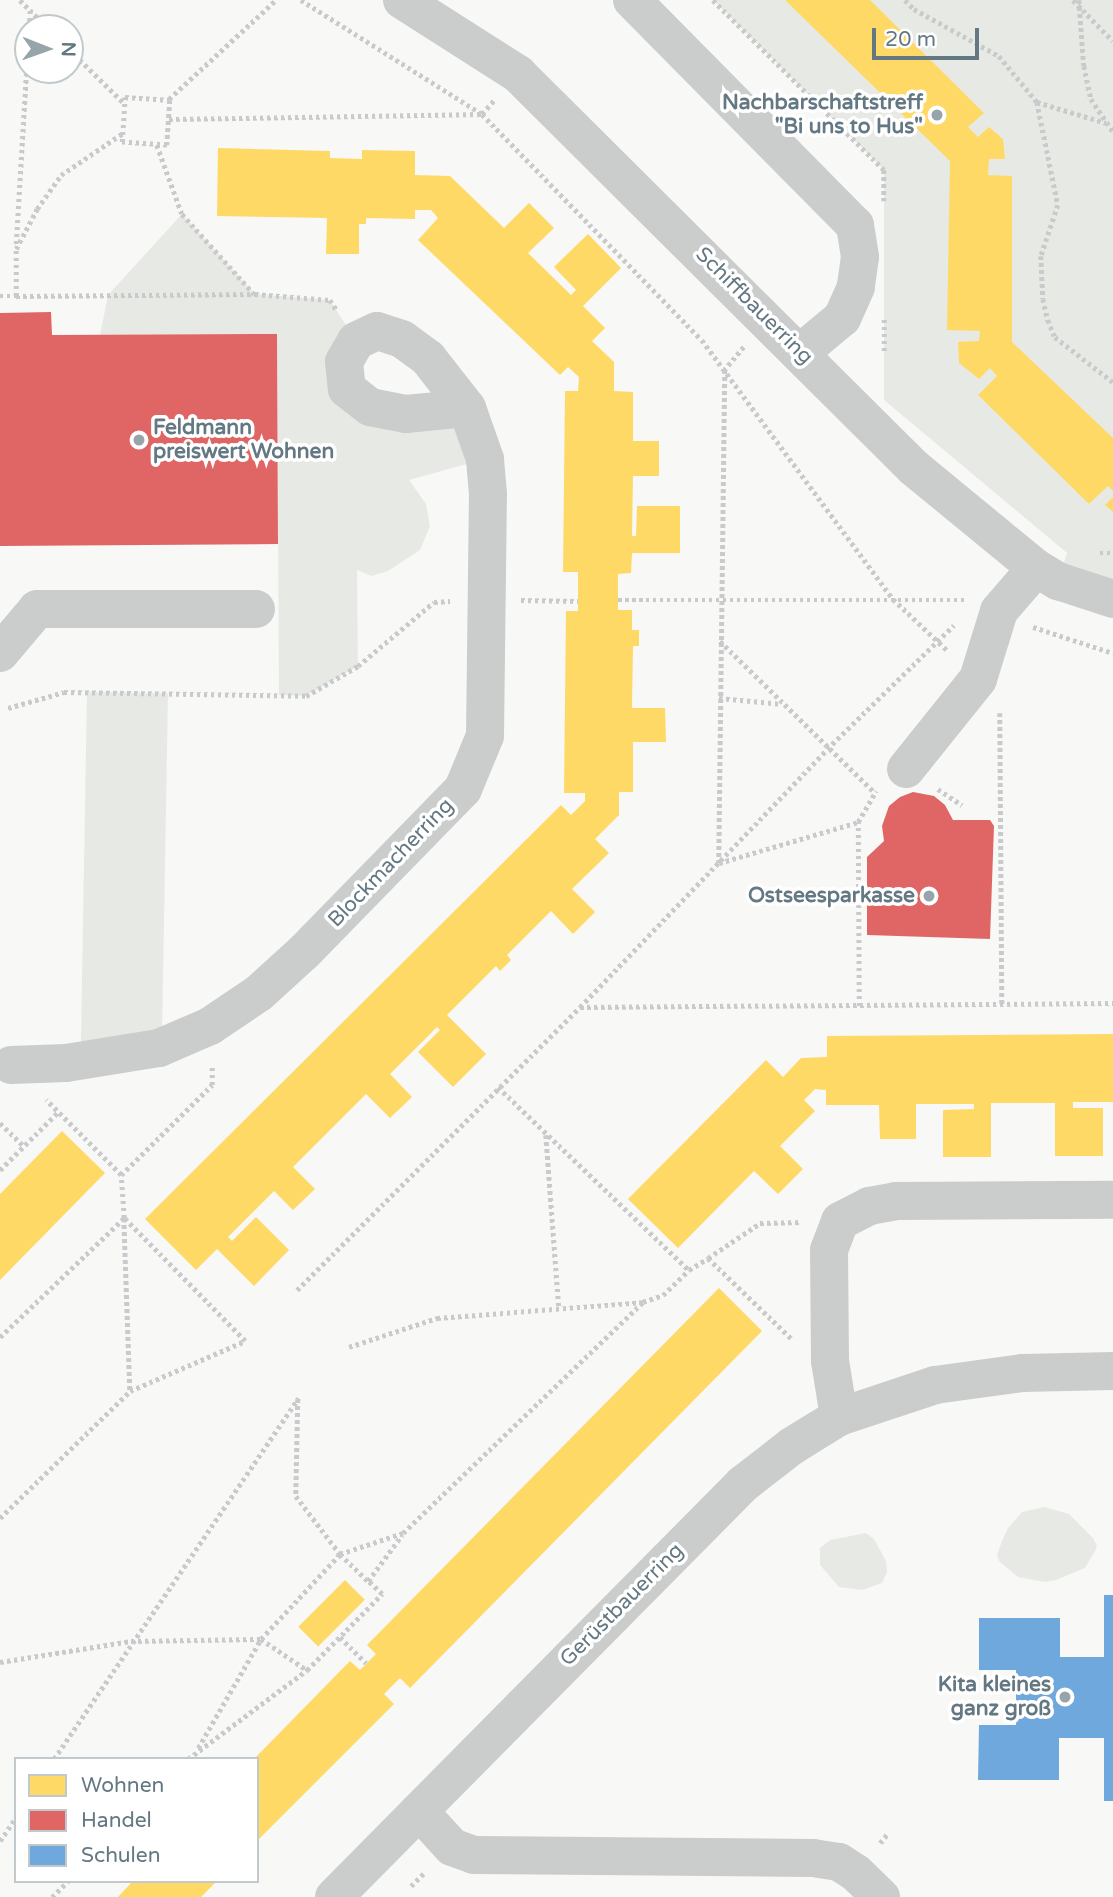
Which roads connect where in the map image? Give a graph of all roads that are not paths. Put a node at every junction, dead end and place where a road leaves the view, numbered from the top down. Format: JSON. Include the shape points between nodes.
{"nodes":[{"id":1,"x":402,"y":0,"type":"edge"},
{"id":2,"x":632,"y":0,"type":"edge"},
{"id":3,"x":801,"y":352,"type":"junction"},
{"id":4,"x":467,"y":408,"type":"junction"},
{"id":5,"x":1036,"y":568,"type":"junction"},
{"id":6,"x":1113,"y":598,"type":"edge"},
{"id":7,"x":256,"y":609,"type":"dead end"},
{"id":8,"x":0,"y":653,"type":"edge"},
{"id":9,"x":906,"y":769,"type":"road end"},
{"id":10,"x":11,"y":1065,"type":"road end"},
{"id":11,"x":1113,"y":1200,"type":"edge"},
{"id":12,"x":1113,"y":1371,"type":"edge"},
{"id":13,"x":839,"y":1417,"type":"junction"},
{"id":14,"x":419,"y":1811,"type":"junction"},
{"id":15,"x":334,"y":1897,"type":"edge"},
{"id":16,"x":881,"y":1897,"type":"edge"}],
"edges":[{"from":1,"to":3,"type":"street","name":"Schiffbauerring","via":[[518,74]]},
{"from":2,"to":3,"type":"street","via":[[855,225],[860,257],[856,287],[842,318]]},
{"from":3,"to":5,"type":"street","name":"Schiffbauerring","via":[[913,467]]},
{"from":4,"to":4,"type":"street","name":"Blockmacherring","via":[[428,358],[402,339],[377,331],[356,341],[344,362],[347,389],[370,407],[405,414]]},
{"from":4,"to":10,"type":"street","name":"Blockmacherring","via":[[485,459],[487,482],[485,736],[463,789],[305,951],[259,993],[210,1026],[159,1048],[66,1063]]},
{"from":5,"to":6,"type":"street","name":"Schiffbauerring","via":[[1058,581]]},
{"from":5,"to":9,"type":"street","via":[[989,606],[989,692]]},
{"from":7,"to":8,"type":"street","via":[[37,609]]},
{"from":11,"to":13,"type":"street","via":[[896,1200],[869,1206],[840,1221],[829,1250],[830,1361]]},
{"from":12,"to":13,"type":"street","name":"Gerüstbauerring","via":[[1023,1373],[935,1385]]},
{"from":13,"to":14,"type":"street","name":"Gerüstbauerring","via":[[743,1484]]},
{"from":14,"to":15,"type":"street","name":"Gerüstbauerring"},
{"from":14,"to":16,"type":"street","via":[[452,1846],[474,1855],[813,1858],[839,1862]]}]}
